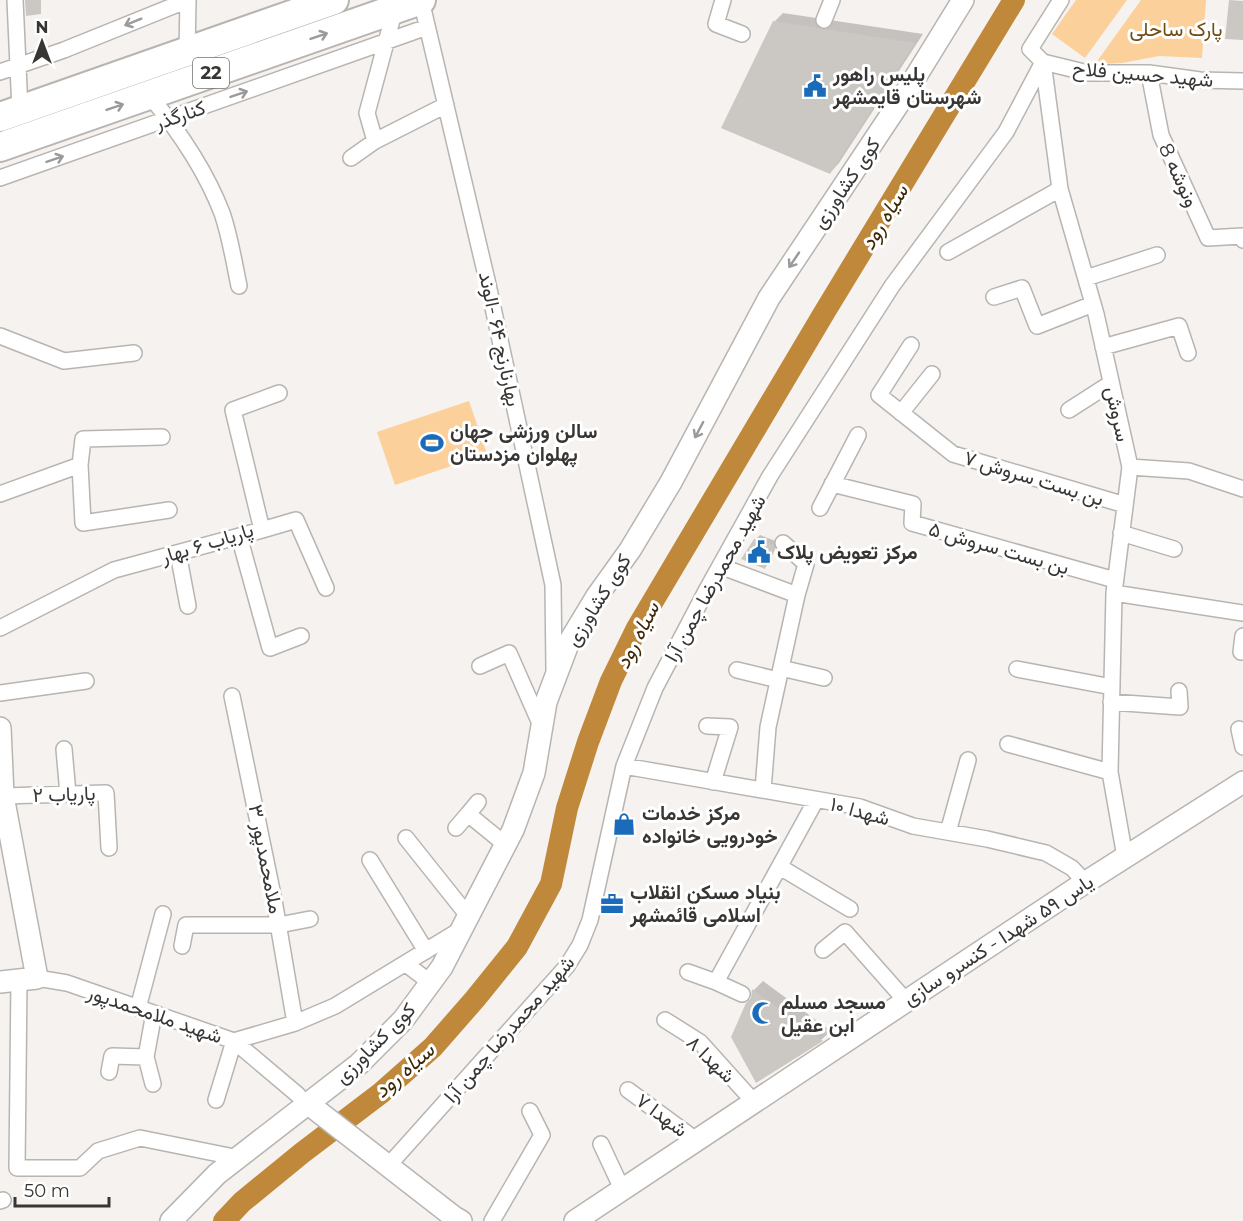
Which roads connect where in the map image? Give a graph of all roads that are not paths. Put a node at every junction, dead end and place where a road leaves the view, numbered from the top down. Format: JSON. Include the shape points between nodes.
{"nodes":[{"id":1,"x":15,"y":0,"type":"edge"},
{"id":2,"x":188,"y":0,"type":"edge"},
{"id":3,"x":334,"y":0,"type":"edge"},
{"id":4,"x":723,"y":0,"type":"edge"},
{"id":5,"x":832,"y":0,"type":"edge"},
{"id":6,"x":963,"y":0,"type":"edge"},
{"id":7,"x":1061,"y":0,"type":"edge"},
{"id":8,"x":412,"y":3,"type":"edge"},
{"id":9,"x":824,"y":20,"type":"dead end"},
{"id":10,"x":427,"y":27,"type":"junction"},
{"id":11,"x":742,"y":34,"type":"dead end"},
{"id":12,"x":386,"y":43,"type":"junction"},
{"id":13,"x":290,"y":46,"type":"junction"},
{"id":14,"x":187,"y":52,"type":"junction"},
{"id":15,"x":1043,"y":62,"type":"junction"},
{"id":16,"x":18,"y":66,"type":"junction"},
{"id":17,"x":0,"y":72,"type":"edge"},
{"id":18,"x":299,"y":73,"type":"junction"},
{"id":19,"x":1149,"y":73,"type":"junction"},
{"id":20,"x":1243,"y":81,"type":"edge"},
{"id":21,"x":149,"y":95,"type":"junction"},
{"id":22,"x":446,"y":105,"type":"junction"},
{"id":23,"x":10,"y":114,"type":"edge"},
{"id":24,"x":169,"y":119,"type":"junction"},
{"id":25,"x":375,"y":141,"type":"junction"},
{"id":26,"x":10,"y":144,"type":"edge"},
{"id":27,"x":351,"y":158,"type":"dead end"},
{"id":28,"x":30,"y":168,"type":"junction"},
{"id":29,"x":0,"y":178,"type":"edge"},
{"id":30,"x":1060,"y":189,"type":"junction"},
{"id":31,"x":1243,"y":240,"type":"edge"},
{"id":32,"x":948,"y":252,"type":"dead end"},
{"id":33,"x":1156,"y":255,"type":"dead end"},
{"id":34,"x":1086,"y":278,"type":"junction"},
{"id":35,"x":239,"y":286,"type":"dead end"},
{"id":36,"x":994,"y":297,"type":"dead end"},
{"id":37,"x":1093,"y":304,"type":"junction"},
{"id":38,"x":0,"y":336,"type":"edge"},
{"id":39,"x":910,"y":345,"type":"dead end"},
{"id":40,"x":1104,"y":347,"type":"junction"},
{"id":41,"x":134,"y":353,"type":"dead end"},
{"id":42,"x":1188,"y":353,"type":"dead end"},
{"id":43,"x":932,"y":374,"type":"dead end"},
{"id":44,"x":1112,"y":383,"type":"junction"},
{"id":45,"x":279,"y":393,"type":"dead end"},
{"id":46,"x":1069,"y":410,"type":"dead end"},
{"id":47,"x":901,"y":413,"type":"junction"},
{"id":48,"x":858,"y":435,"type":"dead end"},
{"id":49,"x":162,"y":437,"type":"dead end"},
{"id":50,"x":80,"y":465,"type":"junction"},
{"id":51,"x":1130,"y":467,"type":"junction"},
{"id":52,"x":832,"y":484,"type":"junction"},
{"id":53,"x":1243,"y":489,"type":"edge"},
{"id":54,"x":0,"y":494,"type":"edge"},
{"id":55,"x":1125,"y":505,"type":"junction"},
{"id":56,"x":820,"y":508,"type":"dead end"},
{"id":57,"x":169,"y":510,"type":"dead end"},
{"id":58,"x":262,"y":530,"type":"junction"},
{"id":59,"x":1121,"y":533,"type":"junction"},
{"id":60,"x":239,"y":537,"type":"junction"},
{"id":61,"x":783,"y":543,"type":"dead end"},
{"id":62,"x":1174,"y":549,"type":"dead end"},
{"id":63,"x":178,"y":553,"type":"junction"},
{"id":64,"x":720,"y":566,"type":"junction"},
{"id":65,"x":1115,"y":587,"type":"junction"},
{"id":66,"x":326,"y":588,"type":"dead end"},
{"id":67,"x":796,"y":596,"type":"junction"},
{"id":68,"x":188,"y":606,"type":"dead end"},
{"id":69,"x":1243,"y":613,"type":"edge"},
{"id":70,"x":0,"y":628,"type":"edge"},
{"id":71,"x":302,"y":636,"type":"dead end"},
{"id":72,"x":480,"y":666,"type":"dead end"},
{"id":73,"x":1017,"y":669,"type":"dead end"},
{"id":74,"x":737,"y":670,"type":"dead end"},
{"id":75,"x":780,"y":674,"type":"junction"},
{"id":76,"x":824,"y":678,"type":"dead end"},
{"id":77,"x":86,"y":681,"type":"dead end"},
{"id":78,"x":555,"y":681,"type":"junction"},
{"id":79,"x":1179,"y":691,"type":"dead end"},
{"id":80,"x":0,"y":693,"type":"edge"},
{"id":81,"x":1112,"y":694,"type":"junction"},
{"id":82,"x":232,"y":696,"type":"dead end"},
{"id":83,"x":707,"y":726,"type":"dead end"},
{"id":84,"x":0,"y":728,"type":"edge"},
{"id":85,"x":542,"y":728,"type":"junction"},
{"id":86,"x":1239,"y":729,"type":"dead end"},
{"id":87,"x":1008,"y":744,"type":"dead end"},
{"id":88,"x":1243,"y":747,"type":"edge"},
{"id":89,"x":64,"y":749,"type":"dead end"},
{"id":90,"x":968,"y":760,"type":"dead end"},
{"id":91,"x":624,"y":766,"type":"junction"},
{"id":92,"x":1110,"y":772,"type":"junction"},
{"id":93,"x":713,"y":782,"type":"junction"},
{"id":94,"x":1243,"y":782,"type":"edge"},
{"id":95,"x":763,"y":790,"type":"junction"},
{"id":96,"x":68,"y":794,"type":"junction"},
{"id":97,"x":816,"y":800,"type":"junction"},
{"id":98,"x":3,"y":808,"type":"edge"},
{"id":99,"x":456,"y":828,"type":"dead end"},
{"id":100,"x":948,"y":832,"type":"junction"},
{"id":101,"x":406,"y":838,"type":"dead end"},
{"id":102,"x":506,"y":845,"type":"junction"},
{"id":103,"x":109,"y":848,"type":"dead end"},
{"id":104,"x":1125,"y":857,"type":"junction"},
{"id":105,"x":370,"y":860,"type":"dead end"},
{"id":106,"x":780,"y":867,"type":"junction"},
{"id":107,"x":1085,"y":882,"type":"junction"},
{"id":108,"x":850,"y":909,"type":"dead end"},
{"id":109,"x":163,"y":914,"type":"dead end"},
{"id":110,"x":310,"y":919,"type":"dead end"},
{"id":111,"x":466,"y":923,"type":"junction"},
{"id":112,"x":279,"y":925,"type":"junction"},
{"id":113,"x":182,"y":946,"type":"dead end"},
{"id":114,"x":426,"y":951,"type":"junction"},
{"id":115,"x":823,"y":951,"type":"dead end"},
{"id":116,"x":406,"y":964,"type":"junction"},
{"id":117,"x":687,"y":972,"type":"dead end"},
{"id":118,"x":19,"y":980,"type":"edge"},
{"id":119,"x":431,"y":982,"type":"junction"},
{"id":120,"x":716,"y":982,"type":"junction"},
{"id":121,"x":742,"y":994,"type":"dead end"},
{"id":122,"x":906,"y":1001,"type":"junction"},
{"id":123,"x":138,"y":1008,"type":"junction"},
{"id":124,"x":154,"y":1013,"type":"junction"},
{"id":125,"x":665,"y":1020,"type":"dead end"},
{"id":126,"x":295,"y":1023,"type":"junction"},
{"id":127,"x":234,"y":1041,"type":"junction"},
{"id":128,"x":146,"y":1057,"type":"junction"},
{"id":129,"x":109,"y":1072,"type":"dead end"},
{"id":130,"x":153,"y":1084,"type":"dead end"},
{"id":131,"x":628,"y":1090,"type":"dead end"},
{"id":132,"x":216,"y":1100,"type":"dead end"},
{"id":133,"x":308,"y":1102,"type":"junction"},
{"id":134,"x":754,"y":1102,"type":"junction"},
{"id":135,"x":530,"y":1111,"type":"dead end"},
{"id":136,"x":696,"y":1140,"type":"junction"},
{"id":137,"x":602,"y":1144,"type":"dead end"},
{"id":138,"x":239,"y":1158,"type":"junction"},
{"id":139,"x":382,"y":1161,"type":"junction"},
{"id":140,"x":622,"y":1189,"type":"junction"},
{"id":141,"x":455,"y":1220,"type":"edge"},
{"id":142,"x":171,"y":1221,"type":"edge"},
{"id":143,"x":492,"y":1221,"type":"edge"},
{"id":144,"x":575,"y":1221,"type":"edge"}],
"edges":[{"from":1,"to":16,"type":"street"},
{"from":2,"to":14,"type":"street"},
{"from":2,"to":16,"type":"street","one_way":true},
{"from":3,"to":14,"type":"highway","number":"22"},
{"from":4,"to":11,"type":"street","via":[[716,24]]},
{"from":5,"to":9,"type":"street"},
{"from":6,"to":78,"type":"street","name":"کوی کشاورزی","one_way":true,"via":[[769,298],[671,482],[568,644]]},
{"from":7,"to":15,"type":"street","via":[[1030,49]]},
{"from":8,"to":10,"type":"street","name":"بهارنارنج ۶۴ -الوند"},
{"from":8,"to":12,"type":"street"},
{"from":13,"to":8,"type":"highway","number":"22","one_way":true},
{"from":10,"to":12,"type":"street","name":"کنارگذر"},
{"from":10,"to":22,"type":"street","name":"بهارنارنج ۶۴ -الوند"},
{"from":12,"to":18,"type":"street","name":"کنارگذر"},
{"from":12,"to":25,"type":"street","via":[[367,113]]},
{"from":13,"to":18,"type":"street"},
{"from":13,"to":21,"type":"highway","number":"22"},
{"from":14,"to":23,"type":"highway","number":"22"},
{"from":15,"to":19,"type":"street","name":"شهید حسین فلاح","via":[[1088,73]]},
{"from":15,"to":30,"type":"street","name":"سروش"},
{"from":15,"to":64,"type":"street","name":"شهید محمدرضا چمن آرا","via":[[1006,132],[892,286],[770,476]]},
{"from":16,"to":17,"type":"street"},
{"from":16,"to":23,"type":"street"},
{"from":24,"to":18,"type":"street","name":"کنارگذر","one_way":true},
{"from":19,"to":20,"type":"street","name":"شهید حسین فلاح"},
{"from":19,"to":31,"type":"street","name":"ونوشه 8","via":[[1161,135],[1208,238],[1242,236]]},
{"from":21,"to":24,"type":"street"},
{"from":26,"to":21,"type":"highway","number":"22","one_way":true},
{"from":22,"to":25,"type":"street"},
{"from":22,"to":78,"type":"street","name":"بهارنارنج ۶۴ -الوند","via":[[553,585]]},
{"from":28,"to":24,"type":"street","name":"کنارگذر","one_way":true},
{"from":24,"to":35,"type":"street","via":[[201,167],[222,215]]},
{"from":25,"to":27,"type":"street"},
{"from":26,"to":28,"type":"street"},
{"from":28,"to":29,"type":"street","name":"کنارگذر"},
{"from":30,"to":32,"type":"street"},
{"from":30,"to":34,"type":"street","name":"سروش"},
{"from":33,"to":34,"type":"street"},
{"from":34,"to":37,"type":"street","name":"سروش"},
{"from":36,"to":37,"type":"street","via":[[1022,288],[1037,326]]},
{"from":37,"to":40,"type":"street","name":"سروش"},
{"from":38,"to":41,"type":"street","via":[[64,361]]},
{"from":39,"to":47,"type":"street","name":"بن بست سروش ۷","via":[[879,395]]},
{"from":40,"to":42,"type":"street","via":[[1179,326]]},
{"from":40,"to":44,"type":"street","name":"سروش"},
{"from":43,"to":47,"type":"street"},
{"from":44,"to":46,"type":"street"},
{"from":44,"to":51,"type":"street","name":"سروش"},
{"from":45,"to":58,"type":"street","name":"پاریاب ۶ بهار","via":[[233,410]]},
{"from":47,"to":55,"type":"street","name":"بن بست سروش ۷","via":[[953,454]]},
{"from":48,"to":52,"type":"street"},
{"from":49,"to":50,"type":"street","via":[[82,439]]},
{"from":50,"to":54,"type":"street"},
{"from":50,"to":57,"type":"street","via":[[82,523]]},
{"from":51,"to":53,"type":"street","via":[[1189,471]]},
{"from":51,"to":55,"type":"street","name":"سروش"},
{"from":52,"to":56,"type":"street"},
{"from":52,"to":65,"type":"street","name":"بن بست سروش ۵","via":[[913,504],[912,523]]},
{"from":55,"to":59,"type":"street","name":"سروش"},
{"from":58,"to":60,"type":"street","name":"پاریاب ۶ بهار"},
{"from":58,"to":66,"type":"street","via":[[296,520]]},
{"from":59,"to":62,"type":"street"},
{"from":59,"to":65,"type":"street","name":"سروش"},
{"from":60,"to":63,"type":"street","name":"پاریاب ۶ بهار"},
{"from":60,"to":71,"type":"street","via":[[270,648]]},
{"from":61,"to":67,"type":"street","via":[[806,564]]},
{"from":63,"to":68,"type":"street"},
{"from":63,"to":70,"type":"street","name":"پاریاب ۶ بهار","via":[[114,570]]},
{"from":64,"to":67,"type":"street"},
{"from":64,"to":91,"type":"street","name":"شهید محمدرضا چمن آرا","via":[[655,688]]},
{"from":65,"to":69,"type":"street"},
{"from":65,"to":81,"type":"street","name":"سروش"},
{"from":67,"to":75,"type":"street"},
{"from":72,"to":85,"type":"street","via":[[509,653]]},
{"from":73,"to":81,"type":"street"},
{"from":74,"to":75,"type":"street"},
{"from":75,"to":76,"type":"street"},
{"from":75,"to":95,"type":"street","via":[[768,727]]},
{"from":77,"to":80,"type":"street"},
{"from":78,"to":85,"type":"street","name":"کوی کشاورزی","via":[[546,702]]},
{"from":79,"to":81,"type":"street","via":[[1180,707]]},
{"from":81,"to":92,"type":"street","name":"سروش"},
{"from":82,"to":112,"type":"street","name":"ملامحمدپور ۳"},
{"from":83,"to":93,"type":"street","via":[[730,727]]},
{"from":84,"to":98,"type":"street"},
{"from":85,"to":102,"type":"street","name":"کوی کشاورزی","via":[[534,773]]},
{"from":86,"to":88,"type":"street"},
{"from":87,"to":92,"type":"street"},
{"from":89,"to":96,"type":"street"},
{"from":90,"to":100,"type":"street"},
{"from":91,"to":93,"type":"street","name":"شهدا ۱۰"},
{"from":91,"to":139,"type":"street","name":"شهید محمدرضا چمن آرا","via":[[590,920],[580,945],[567,966]]},
{"from":92,"to":104,"type":"street","name":"سروش"},
{"from":93,"to":95,"type":"street","name":"شهدا ۱۰"},
{"from":94,"to":104,"type":"street","name":"یاس ۵۹ شهدا - کنسرو سازی"},
{"from":95,"to":97,"type":"street","name":"شهدا ۱۰"},
{"from":96,"to":98,"type":"street","name":"پاریاب ۲"},
{"from":96,"to":103,"type":"street","name":"پاریاب ۲","via":[[106,793]]},
{"from":97,"to":100,"type":"street","name":"شهدا ۱۰","via":[[860,807],[913,826]]},
{"from":97,"to":106,"type":"street"},
{"from":98,"to":118,"type":"street"},
{"from":99,"to":102,"type":"street","via":[[473,808]]},
{"from":100,"to":107,"type":"street","name":"شهدا ۱۰","via":[[1047,853],[1072,868]]},
{"from":101,"to":111,"type":"street"},
{"from":102,"to":111,"type":"street","name":"کوی کشاورزی"},
{"from":104,"to":107,"type":"street","name":"یاس ۵۹ شهدا - کنسرو سازی"},
{"from":105,"to":114,"type":"street"},
{"from":106,"to":108,"type":"street"},
{"from":106,"to":120,"type":"street"},
{"from":107,"to":122,"type":"street","name":"یاس ۵۹ شهدا - کنسرو سازی"},
{"from":109,"to":123,"type":"street"},
{"from":110,"to":112,"type":"street"},
{"from":111,"to":114,"type":"street","name":"شهید ملامحمدپور"},
{"from":111,"to":119,"type":"street","name":"کوی کشاورزی"},
{"from":112,"to":113,"type":"street","via":[[186,925]]},
{"from":112,"to":126,"type":"street","name":"ملامحمدپور ۳"},
{"from":114,"to":116,"type":"street","name":"شهید ملامحمدپور"},
{"from":115,"to":122,"type":"street","via":[[845,932]]},
{"from":116,"to":119,"type":"street"},
{"from":116,"to":126,"type":"street","name":"شهید ملامحمدپور","via":[[335,1006]]},
{"from":117,"to":120,"type":"street"},
{"from":118,"to":123,"type":"street","name":"شهید ملامحمدپور","via":[[67,983]]},
{"from":118,"to":138,"type":"street","via":[[17,1168],[80,1168],[98,1151],[140,1138]]},
{"from":119,"to":133,"type":"street","name":"کوی کشاورزی","via":[[403,1020],[359,1064]]},
{"from":120,"to":121,"type":"street"},
{"from":122,"to":134,"type":"street","name":"یاس ۵۹ شهدا - کنسرو سازی"},
{"from":123,"to":124,"type":"street","name":"شهید ملامحمدپور"},
{"from":124,"to":127,"type":"street","name":"شهید ملامحمدپور"},
{"from":124,"to":128,"type":"street"},
{"from":125,"to":134,"type":"street","name":"شهدا ۸","via":[[700,1042]]},
{"from":126,"to":127,"type":"street","name":"شهید ملامحمدپور"},
{"from":127,"to":132,"type":"street"},
{"from":127,"to":133,"type":"street"},
{"from":128,"to":129,"type":"street","via":[[112,1056]]},
{"from":128,"to":130,"type":"street"},
{"from":131,"to":136,"type":"street","name":"شهدا ۷"},
{"from":133,"to":138,"type":"street","name":"کوی کشاورزی"},
{"from":133,"to":139,"type":"street"},
{"from":134,"to":136,"type":"street","name":"یاس ۵۹ شهدا - کنسرو سازی"},
{"from":135,"to":143,"type":"street","via":[[542,1135]]},
{"from":136,"to":140,"type":"street","name":"یاس ۵۹ شهدا - کنسرو سازی"},
{"from":137,"to":140,"type":"street"},
{"from":138,"to":142,"type":"street","name":"کوی کشاورزی","via":[[217,1174]]},
{"from":139,"to":141,"type":"street"},
{"from":140,"to":144,"type":"street","name":"یاس ۵۹ شهدا - کنسرو سازی"}]}
